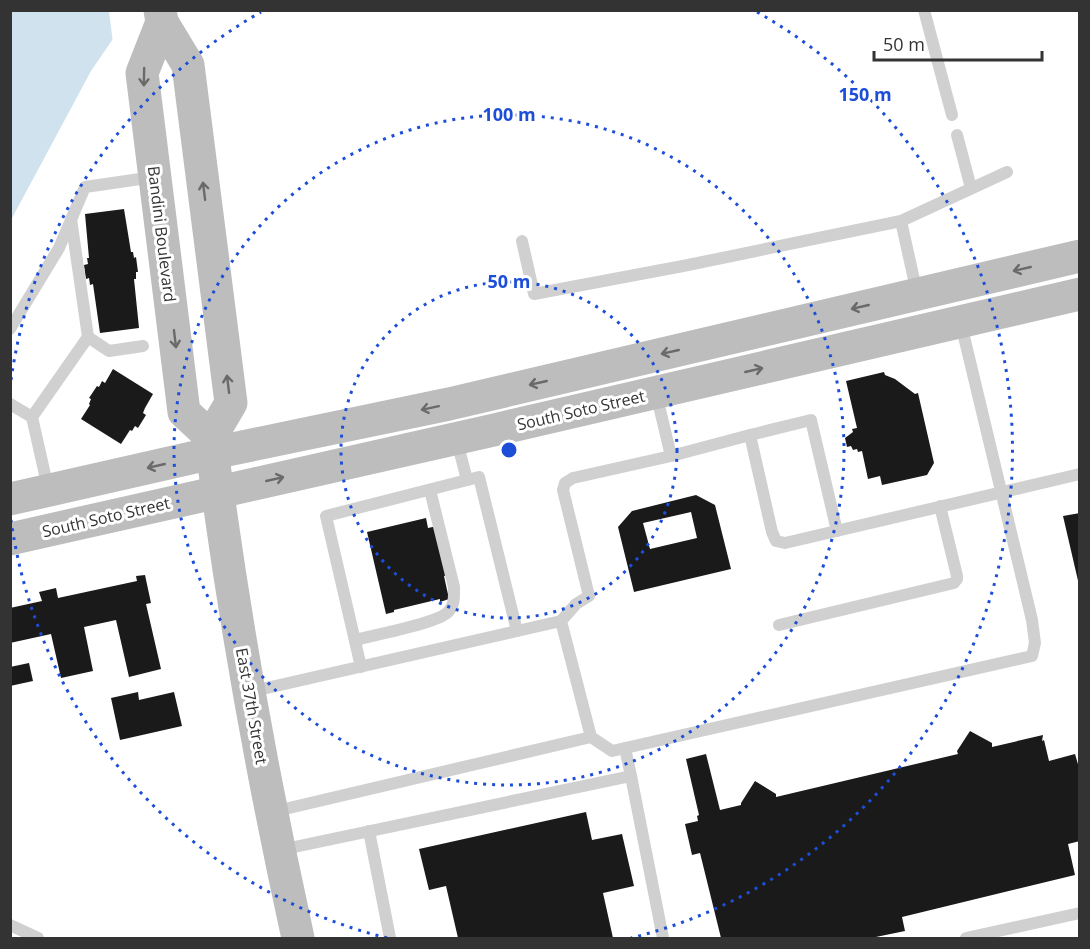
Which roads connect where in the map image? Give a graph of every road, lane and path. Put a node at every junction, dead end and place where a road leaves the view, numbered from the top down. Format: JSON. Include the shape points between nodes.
{"nodes":[{"id":1,"x":924,"y":10,"type":"edge"},
{"id":2,"x":161,"y":16,"type":"edge"},
{"id":3,"x":952,"y":116,"type":"dead end"},
{"id":4,"x":957,"y":135,"type":"dead end"},
{"id":5,"x":1007,"y":172,"type":"dead end"},
{"id":6,"x":155,"y":177,"type":"junction"},
{"id":7,"x":971,"y":188,"type":"junction"},
{"id":8,"x":71,"y":218,"type":"junction"},
{"id":9,"x":901,"y":221,"type":"junction"},
{"id":10,"x":522,"y":241,"type":"dead end"},
{"id":11,"x":1080,"y":256,"type":"edge"},
{"id":12,"x":953,"y":285,"type":"junction"},
{"id":13,"x":917,"y":294,"type":"junction"},
{"id":14,"x":1080,"y":294,"type":"edge"},
{"id":15,"x":961,"y":322,"type":"junction"},
{"id":16,"x":10,"y":329,"type":"edge"},
{"id":17,"x":88,"y":337,"type":"junction"},
{"id":18,"x":143,"y":346,"type":"dead end"},
{"id":19,"x":656,"y":393,"type":"junction"},
{"id":20,"x":10,"y":404,"type":"edge"},
{"id":21,"x":32,"y":417,"type":"junction"},
{"id":22,"x":750,"y":435,"type":"junction"},
{"id":23,"x":456,"y":439,"type":"junction"},
{"id":24,"x":671,"y":456,"type":"junction"},
{"id":25,"x":214,"y":464,"type":"junction"},
{"id":26,"x":1080,"y":474,"type":"edge"},
{"id":27,"x":467,"y":480,"type":"junction"},
{"id":28,"x":48,"y":490,"type":"junction"},
{"id":29,"x":430,"y":490,"type":"junction"},
{"id":30,"x":1001,"y":492,"type":"junction"},
{"id":31,"x":10,"y":499,"type":"edge"},
{"id":32,"x":940,"y":506,"type":"junction"},
{"id":33,"x":837,"y":531,"type":"junction"},
{"id":34,"x":10,"y":539,"type":"edge"},
{"id":35,"x":561,"y":621,"type":"junction"},
{"id":36,"x":779,"y":625,"type":"dead end"},
{"id":37,"x":517,"y":632,"type":"junction"},
{"id":38,"x":355,"y":640,"type":"junction"},
{"id":39,"x":361,"y":667,"type":"junction"},
{"id":40,"x":248,"y":693,"type":"junction"},
{"id":41,"x":591,"y":737,"type":"junction"},
{"id":42,"x":625,"y":748,"type":"junction"},
{"id":43,"x":631,"y":776,"type":"junction"},
{"id":44,"x":271,"y":813,"type":"junction"},
{"id":45,"x":369,"y":831,"type":"junction"},
{"id":46,"x":279,"y":850,"type":"junction"},
{"id":47,"x":1080,"y":913,"type":"edge"},
{"id":48,"x":10,"y":925,"type":"edge"},
{"id":49,"x":38,"y":939,"type":"edge"},
{"id":50,"x":298,"y":939,"type":"edge"},
{"id":51,"x":390,"y":939,"type":"edge"},
{"id":52,"x":663,"y":939,"type":"edge"},
{"id":53,"x":966,"y":939,"type":"edge"}],
"edges":[{"from":1,"to":3,"type":"lane"},
{"from":2,"to":6,"type":"main road","name":"Bandini Boulevard","one_way":true,"via":[[142,73]]},
{"from":25,"to":2,"type":"main road","name":"Bandini Boulevard","one_way":true,"via":[[231,403],[188,65]]},
{"from":4,"to":7,"type":"lane"},
{"from":5,"to":7,"type":"lane"},
{"from":6,"to":8,"type":"lane","via":[[85,187]]},
{"from":6,"to":25,"type":"main road","name":"Bandini Boulevard","one_way":true,"via":[[184,412]]},
{"from":7,"to":9,"type":"lane"},
{"from":8,"to":16,"type":"lane","via":[[59,248]]},
{"from":8,"to":17,"type":"lane"},
{"from":9,"to":10,"type":"lane","via":[[534,294]]},
{"from":9,"to":13,"type":"lane"},
{"from":11,"to":12,"type":"main road","name":"South Soto Street","one_way":true},
{"from":12,"to":13,"type":"main road","name":"South Soto Street"},
{"from":12,"to":15,"type":"main road"},
{"from":13,"to":25,"type":"main road","name":"South Soto Street","one_way":true},
{"from":14,"to":15,"type":"main road","name":"South Soto Street"},
{"from":19,"to":15,"type":"main road","name":"South Soto Street","one_way":true},
{"from":15,"to":30,"type":"lane"},
{"from":17,"to":18,"type":"lane","via":[[109,351]]},
{"from":17,"to":21,"type":"lane"},
{"from":19,"to":23,"type":"main road","name":"South Soto Street"},
{"from":19,"to":24,"type":"lane"},
{"from":20,"to":21,"type":"lane"},
{"from":21,"to":28,"type":"lane"},
{"from":22,"to":24,"type":"lane"},
{"from":22,"to":33,"type":"lane","via":[[776,541],[785,543]]},
{"from":22,"to":33,"type":"lane","via":[[811,420]]},
{"from":25,"to":23,"type":"main road","name":"South Soto Street","one_way":true},
{"from":23,"to":27,"type":"lane"},
{"from":24,"to":35,"type":"lane","via":[[565,483],[563,490],[589,596]]},
{"from":25,"to":28,"type":"main road","name":"South Soto Street","one_way":true},
{"from":25,"to":34,"type":"main road","name":"South Soto Street"},
{"from":25,"to":40,"type":"main road","name":"East 37th Street"},
{"from":26,"to":30,"type":"lane"},
{"from":27,"to":29,"type":"lane"},
{"from":27,"to":37,"type":"lane","via":[[479,477]]},
{"from":28,"to":31,"type":"main road","name":"South Soto Street"},
{"from":29,"to":38,"type":"lane","via":[[454,587],[454,603],[448,613],[435,620]]},
{"from":29,"to":38,"type":"lane","via":[[326,516]]},
{"from":30,"to":32,"type":"lane"},
{"from":30,"to":42,"type":"lane","via":[[1032,620],[1032,656]]},
{"from":32,"to":33,"type":"lane"},
{"from":32,"to":36,"type":"lane","via":[[957,576],[954,583]]},
{"from":35,"to":37,"type":"lane"},
{"from":35,"to":41,"type":"lane"},
{"from":37,"to":39,"type":"lane"},
{"from":38,"to":39,"type":"lane"},
{"from":39,"to":40,"type":"lane"},
{"from":40,"to":44,"type":"main road","name":"East 37th Street"},
{"from":41,"to":42,"type":"lane","via":[[612,751]]},
{"from":41,"to":44,"type":"lane"},
{"from":42,"to":43,"type":"lane"},
{"from":43,"to":45,"type":"lane"},
{"from":43,"to":52,"type":"lane"},
{"from":44,"to":46,"type":"main road","name":"East 37th Street"},
{"from":45,"to":46,"type":"lane"},
{"from":45,"to":51,"type":"lane"},
{"from":46,"to":50,"type":"main road","name":"East 37th Street"},
{"from":47,"to":53,"type":"lane"},
{"from":48,"to":49,"type":"lane"}]}
